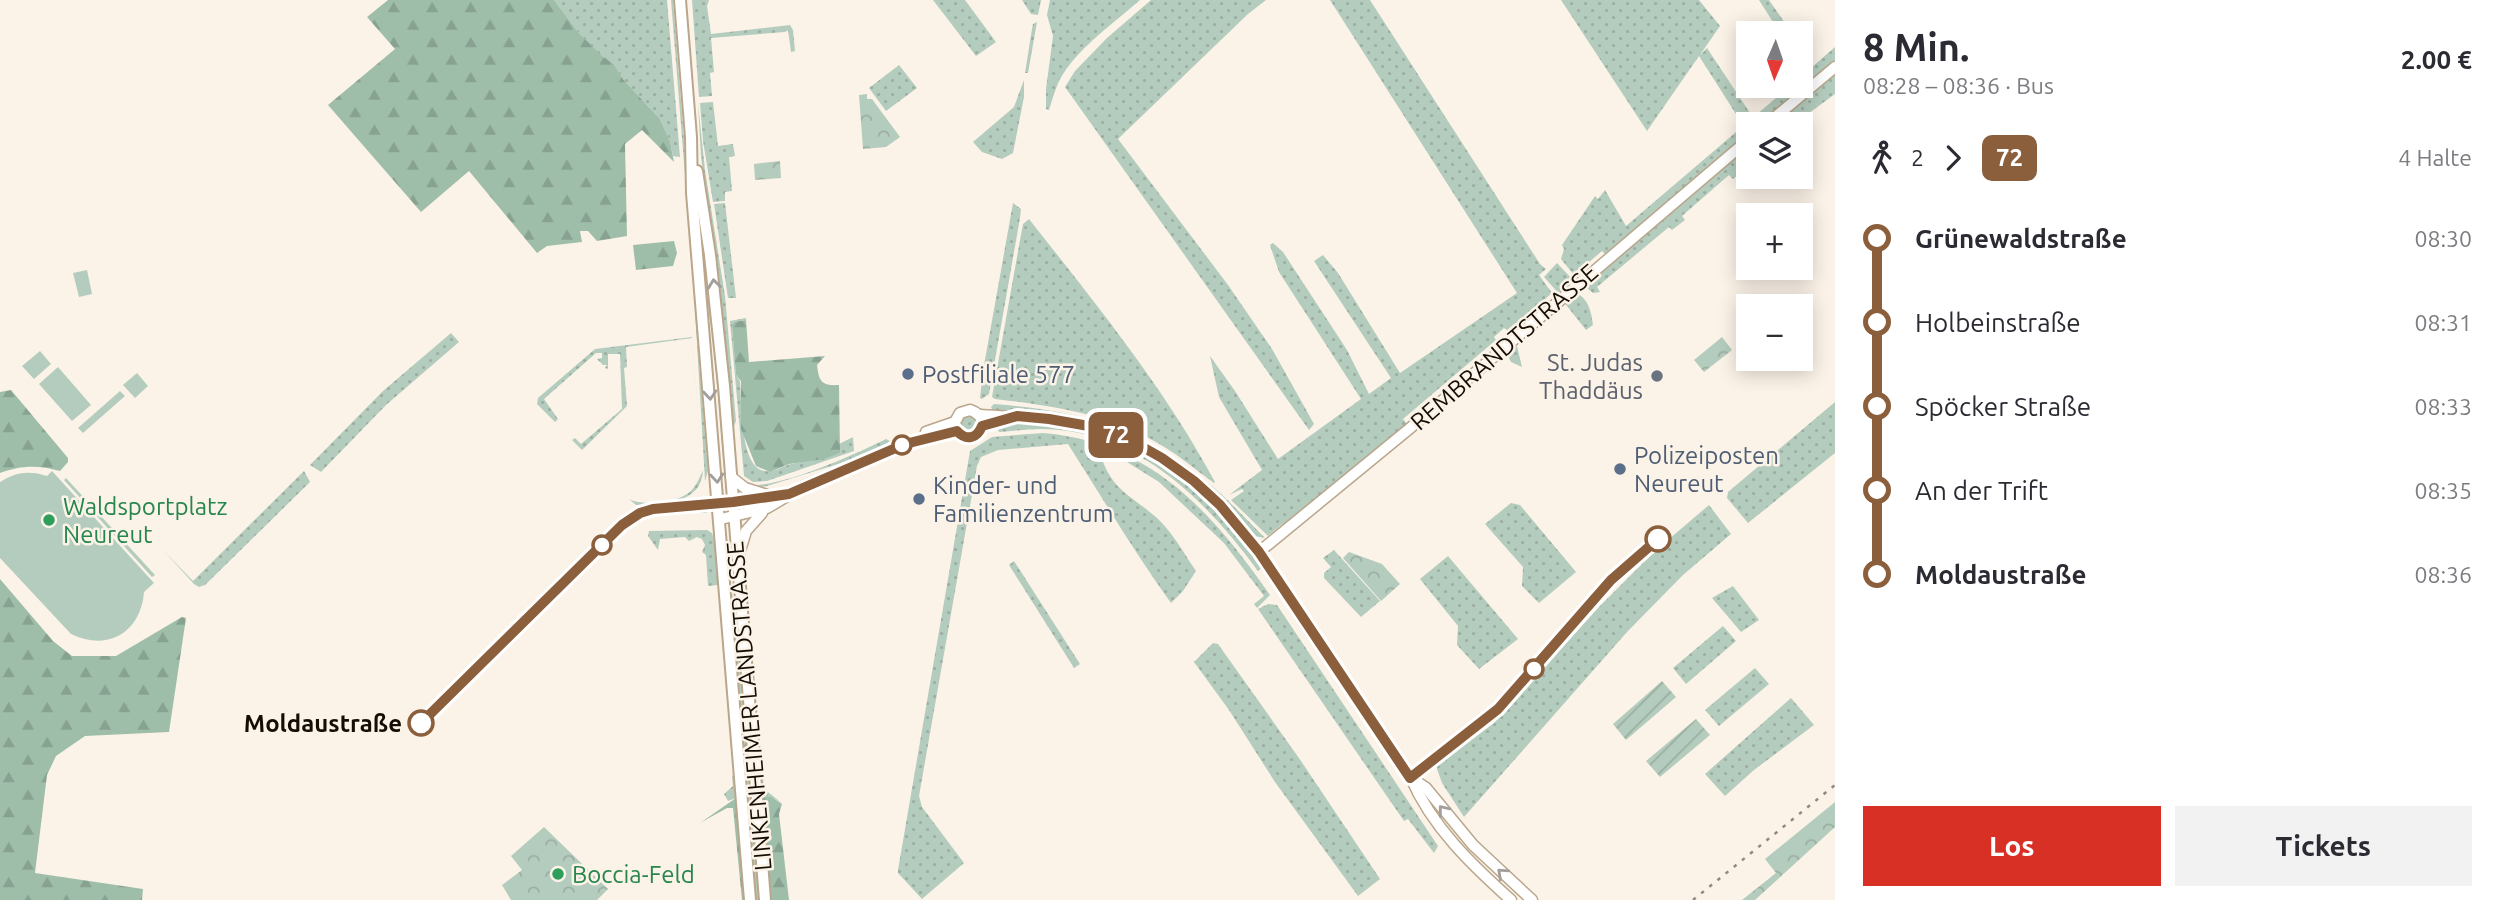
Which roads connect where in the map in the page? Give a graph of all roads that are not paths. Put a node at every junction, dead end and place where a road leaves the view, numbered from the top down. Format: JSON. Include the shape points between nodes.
{"nodes":[{"id":1,"x":680,"y":0,"type":"edge"},
{"id":2,"x":1835,"y":67,"type":"edge"},
{"id":3,"x":1781,"y":112,"type":"edge"},
{"id":4,"x":691,"y":137,"type":"junction"},
{"id":5,"x":1736,"y":150,"type":"edge"},
{"id":6,"x":981,"y":421,"type":"junction"},
{"id":7,"x":956,"y":426,"type":"junction"},
{"id":8,"x":731,"y":477,"type":"junction"},
{"id":9,"x":789,"y":494,"type":"junction"},
{"id":10,"x":768,"y":496,"type":"junction"},
{"id":11,"x":733,"y":502,"type":"junction"},
{"id":12,"x":719,"y":503,"type":"junction"},
{"id":13,"x":767,"y":509,"type":"junction"},
{"id":14,"x":734,"y":517,"type":"junction"},
{"id":15,"x":721,"y":519,"type":"junction"},
{"id":16,"x":1259,"y":552,"type":"junction"},
{"id":17,"x":737,"y":557,"type":"junction"},
{"id":18,"x":1410,"y":778,"type":"junction"},
{"id":19,"x":750,"y":900,"type":"edge"},
{"id":20,"x":765,"y":900,"type":"edge"},
{"id":21,"x":1511,"y":900,"type":"edge"},
{"id":22,"x":1532,"y":900,"type":"edge"}],
"edges":[{"from":1,"to":4,"type":"main road","name":"LINKENHEIMER LANDSTRASSE"},
{"from":2,"to":3,"type":"street"},
{"from":8,"to":4,"type":"main road","name":"LINKENHEIMER LANDSTRASSE","one_way":true,"via":[[710,255]]},
{"from":4,"to":12,"type":"main road","name":"LINKENHEIMER LANDSTRASSE","one_way":true},
{"from":5,"to":16,"type":"street","name":"REMBRANDTSTRASSE"},
{"from":6,"to":7,"type":"street","via":[[974,411],[966,410]]},
{"from":6,"to":7,"type":"street","via":[[979,433],[972,437],[965,437]]},
{"from":6,"to":16,"type":"street","via":[[1017,416],[1111,433],[1151,452],[1208,493]]},
{"from":7,"to":9,"type":"street"},
{"from":8,"to":10,"type":"street","via":[[744,488]]},
{"from":8,"to":11,"type":"main road","name":"LINKENHEIMER LANDSTRASSE"},
{"from":9,"to":10,"type":"street"},
{"from":9,"to":13,"type":"street"},
{"from":10,"to":11,"type":"street"},
{"from":11,"to":12,"type":"street"},
{"from":11,"to":14,"type":"main road","name":"LINKENHEIMER LANDSTRASSE"},
{"from":12,"to":15,"type":"main road","name":"LINKENHEIMER LANDSTRASSE"},
{"from":13,"to":14,"type":"street"},
{"from":13,"to":17,"type":"street","via":[[749,526]]},
{"from":14,"to":15,"type":"street"},
{"from":14,"to":17,"type":"main road","name":"LINKENHEIMER LANDSTRASSE"},
{"from":15,"to":19,"type":"main road","name":"LINKENHEIMER LANDSTRASSE"},
{"from":16,"to":18,"type":"street"},
{"from":17,"to":20,"type":"main road","name":"LINKENHEIMER LANDSTRASSE"},
{"from":18,"to":21,"type":"street","via":[[1448,836]]},
{"from":22,"to":18,"type":"street","one_way":true,"via":[[1473,845],[1426,788]]}]}
